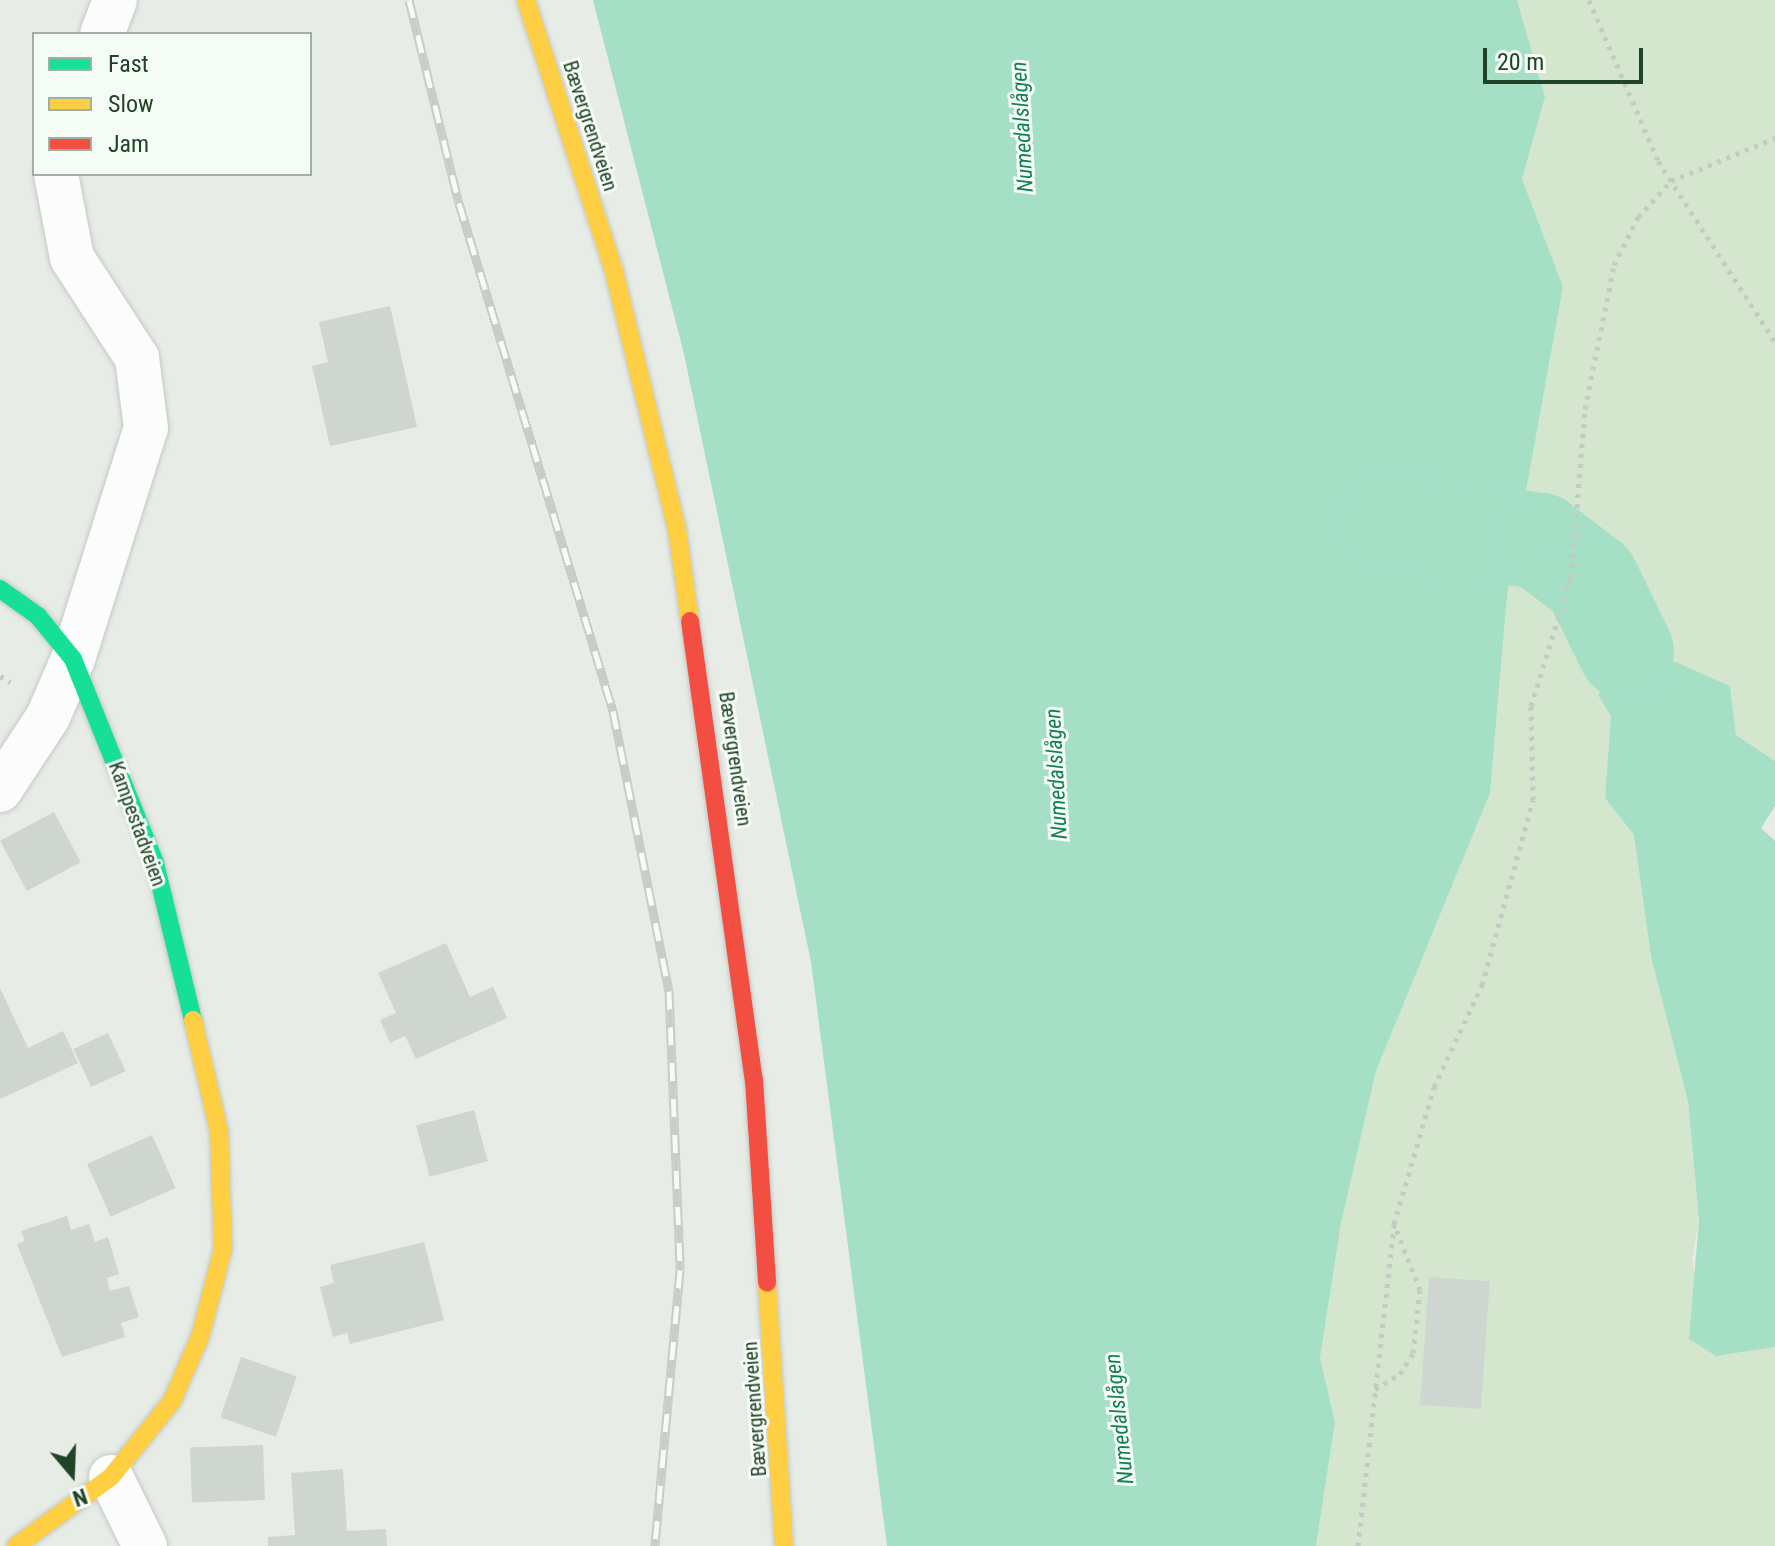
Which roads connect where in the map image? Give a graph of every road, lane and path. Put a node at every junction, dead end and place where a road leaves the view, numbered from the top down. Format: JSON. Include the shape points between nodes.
{"nodes":[{"id":1,"x":115,"y":0,"type":"edge"},
{"id":2,"x":526,"y":0,"type":"edge"},
{"id":3,"x":1589,"y":0,"type":"edge"},
{"id":4,"x":103,"y":32,"type":"edge"},
{"id":5,"x":1775,"y":138,"type":"edge"},
{"id":6,"x":56,"y":176,"type":"edge"},
{"id":7,"x":1671,"y":181,"type":"junction"},
{"id":8,"x":1775,"y":342,"type":"edge"},
{"id":9,"x":0,"y":589,"type":"edge"},
{"id":10,"x":73,"y":659,"type":"junction"},
{"id":11,"x":0,"y":790,"type":"edge"},
{"id":12,"x":1394,"y":1224,"type":"junction"},
{"id":13,"x":1375,"y":1389,"type":"junction"},
{"id":14,"x":111,"y":1477,"type":"junction"},
{"id":15,"x":16,"y":1546,"type":"edge"},
{"id":16,"x":145,"y":1546,"type":"edge"},
{"id":17,"x":784,"y":1546,"type":"edge"},
{"id":18,"x":1358,"y":1546,"type":"edge"}],
"edges":[{"from":1,"to":4,"type":"street"},
{"from":2,"to":17,"type":"main road","name":"Bævergrendveien","via":[[614,271],[680,544],[754,1080]]},
{"from":3,"to":7,"type":"path"},
{"from":5,"to":7,"type":"path"},
{"from":6,"to":10,"type":"street","via":[[72,258],[137,358],[146,428]]},
{"from":7,"to":8,"type":"path"},
{"from":7,"to":12,"type":"path","via":[[1638,217],[1614,265],[1585,409],[1571,577],[1531,706],[1533,800],[1501,922],[1434,1087]]},
{"from":9,"to":10,"type":"main road","name":"Kampestadveien","via":[[38,616]]},
{"from":10,"to":11,"type":"street","via":[[48,717]]},
{"from":10,"to":14,"type":"main road","name":"Kampestadveien","via":[[155,863],[219,1131],[223,1249],[200,1337],[172,1401]]},
{"from":12,"to":13,"type":"path"},
{"from":12,"to":13,"type":"path","via":[[1420,1290],[1413,1353],[1400,1374]]},
{"from":13,"to":18,"type":"path"},
{"from":14,"to":15,"type":"main road","name":"Kampestadveien"},
{"from":14,"to":16,"type":"street"}]}
